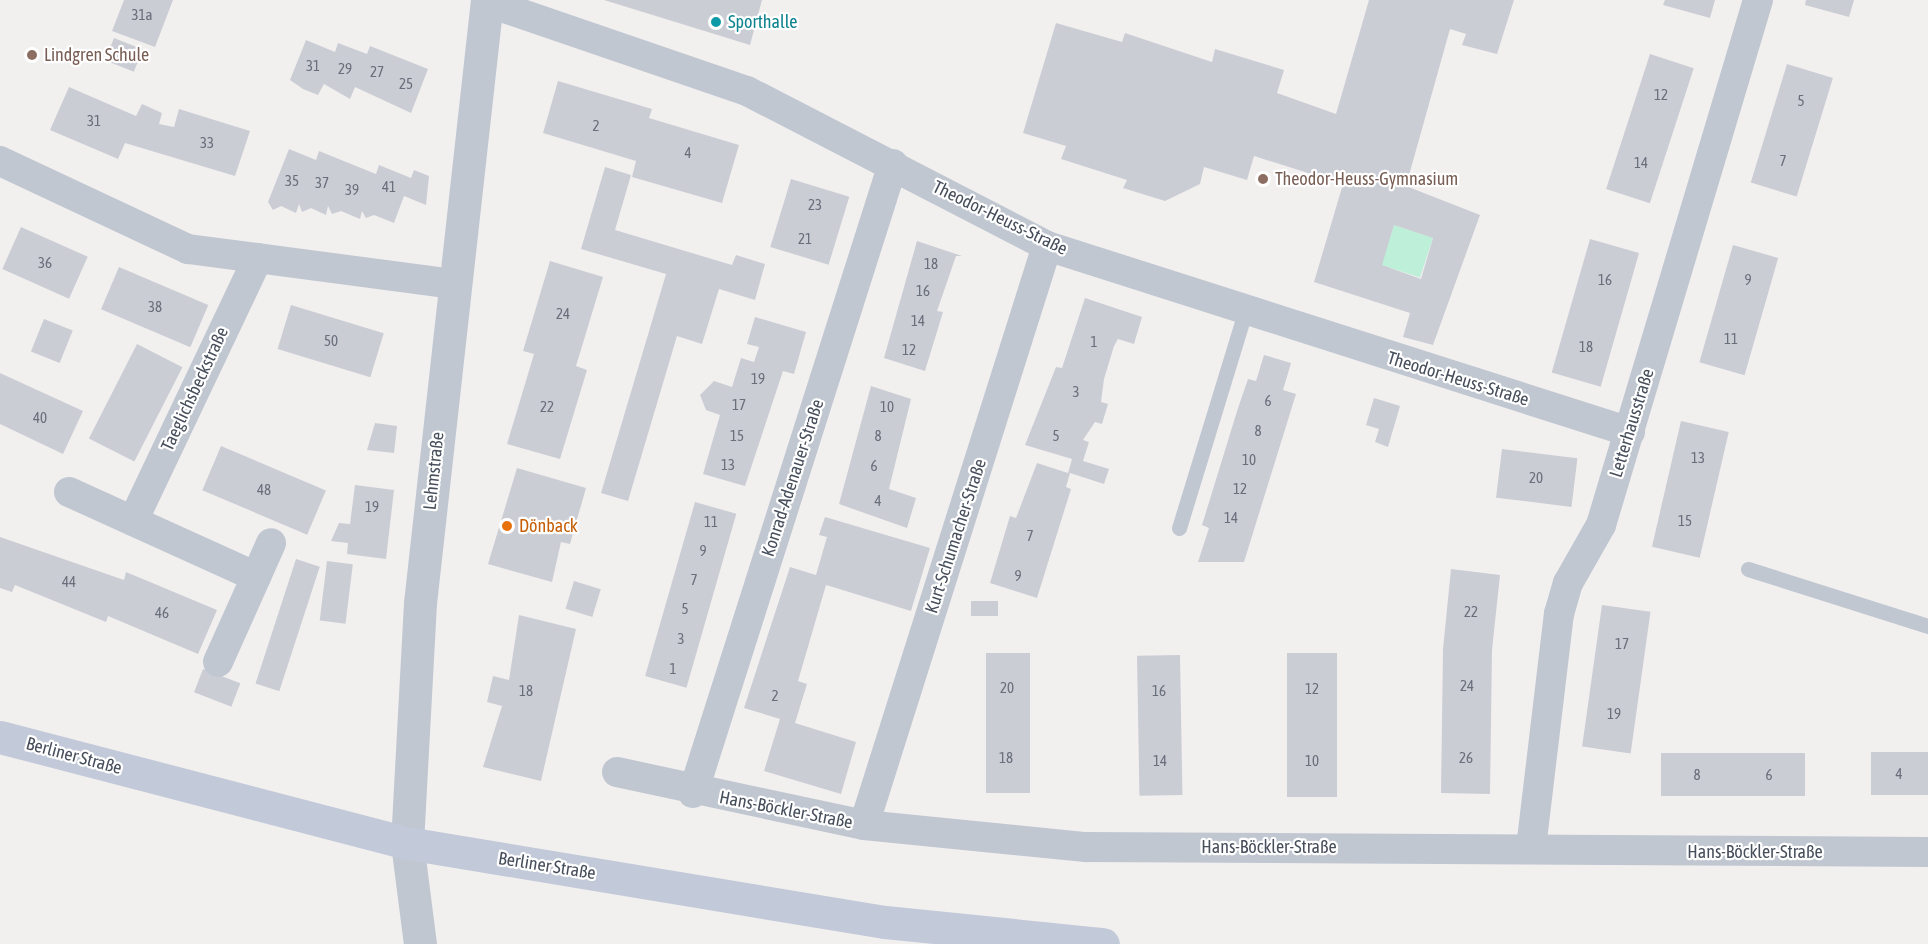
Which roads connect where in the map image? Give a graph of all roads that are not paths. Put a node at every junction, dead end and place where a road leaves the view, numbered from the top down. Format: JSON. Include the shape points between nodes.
{"nodes":[{"id":1,"x":1758,"y":0,"type":"edge"},
{"id":2,"x":487,"y":1,"type":"edge"},
{"id":3,"x":0,"y":161,"type":"edge"},
{"id":4,"x":892,"y":164,"type":"junction"},
{"id":5,"x":1047,"y":246,"type":"junction"},
{"id":6,"x":258,"y":258,"type":"junction"},
{"id":7,"x":453,"y":284,"type":"junction"},
{"id":8,"x":1245,"y":312,"type":"junction"},
{"id":9,"x":1630,"y":432,"type":"junction"},
{"id":10,"x":69,"y":492,"type":"dead end"},
{"id":11,"x":133,"y":521,"type":"junction"},
{"id":12,"x":1179,"y":528,"type":"dead end"},
{"id":13,"x":271,"y":543,"type":"dead end"},
{"id":14,"x":1748,"y":569,"type":"dead end"},
{"id":15,"x":256,"y":577,"type":"junction"},
{"id":16,"x":1928,"y":626,"type":"edge"},
{"id":17,"x":218,"y":662,"type":"dead end"},
{"id":18,"x":0,"y":737,"type":"edge"},
{"id":19,"x":617,"y":772,"type":"dead end"},
{"id":20,"x":693,"y":793,"type":"junction"},
{"id":21,"x":864,"y":825,"type":"junction"},
{"id":22,"x":407,"y":843,"type":"junction"},
{"id":23,"x":1531,"y":848,"type":"junction"},
{"id":24,"x":1928,"y":852,"type":"edge"},
{"id":25,"x":420,"y":944,"type":"edge"},
{"id":26,"x":1103,"y":944,"type":"edge"}],
"edges":[{"from":1,"to":9,"type":"street","name":"Letterhausstraße"},
{"from":2,"to":4,"type":"street","name":"Theodor-Heuss-Straße","via":[[747,92]]},
{"from":2,"to":7,"type":"street","name":"Lehmstraße"},
{"from":3,"to":6,"type":"street","via":[[188,249]]},
{"from":4,"to":5,"type":"street","name":"Theodor-Heuss-Straße"},
{"from":4,"to":20,"type":"street","name":"Konrad-Adenauer-Straße"},
{"from":5,"to":8,"type":"street","name":"Theodor-Heuss-Straße"},
{"from":5,"to":21,"type":"street","name":"Kurt-Schumacher-Straße"},
{"from":6,"to":7,"type":"street"},
{"from":6,"to":11,"type":"street","name":"Taeglichsbeckstraße"},
{"from":7,"to":22,"type":"street","name":"Lehmstraße","via":[[420,603]]},
{"from":8,"to":9,"type":"street","name":"Theodor-Heuss-Straße"},
{"from":8,"to":12,"type":"lane"},
{"from":9,"to":23,"type":"street","name":"Letterhausstraße","via":[[1601,525],[1568,583],[1559,614]]},
{"from":10,"to":11,"type":"street"},
{"from":11,"to":15,"type":"street"},
{"from":13,"to":15,"type":"street"},
{"from":14,"to":16,"type":"lane"},
{"from":15,"to":17,"type":"street"},
{"from":18,"to":22,"type":"main road","name":"Berliner Straße"},
{"from":19,"to":20,"type":"street","name":"Hans-Böckler-Straße"},
{"from":20,"to":21,"type":"street","name":"Hans-Böckler-Straße"},
{"from":21,"to":23,"type":"street","name":"Hans-Böckler-Straße","via":[[1086,847]]},
{"from":22,"to":25,"type":"street","name":"Lehmstraße"},
{"from":22,"to":26,"type":"main road","name":"Berliner Straße","via":[[885,922]]},
{"from":23,"to":24,"type":"street","name":"Hans-Böckler-Straße"}]}
